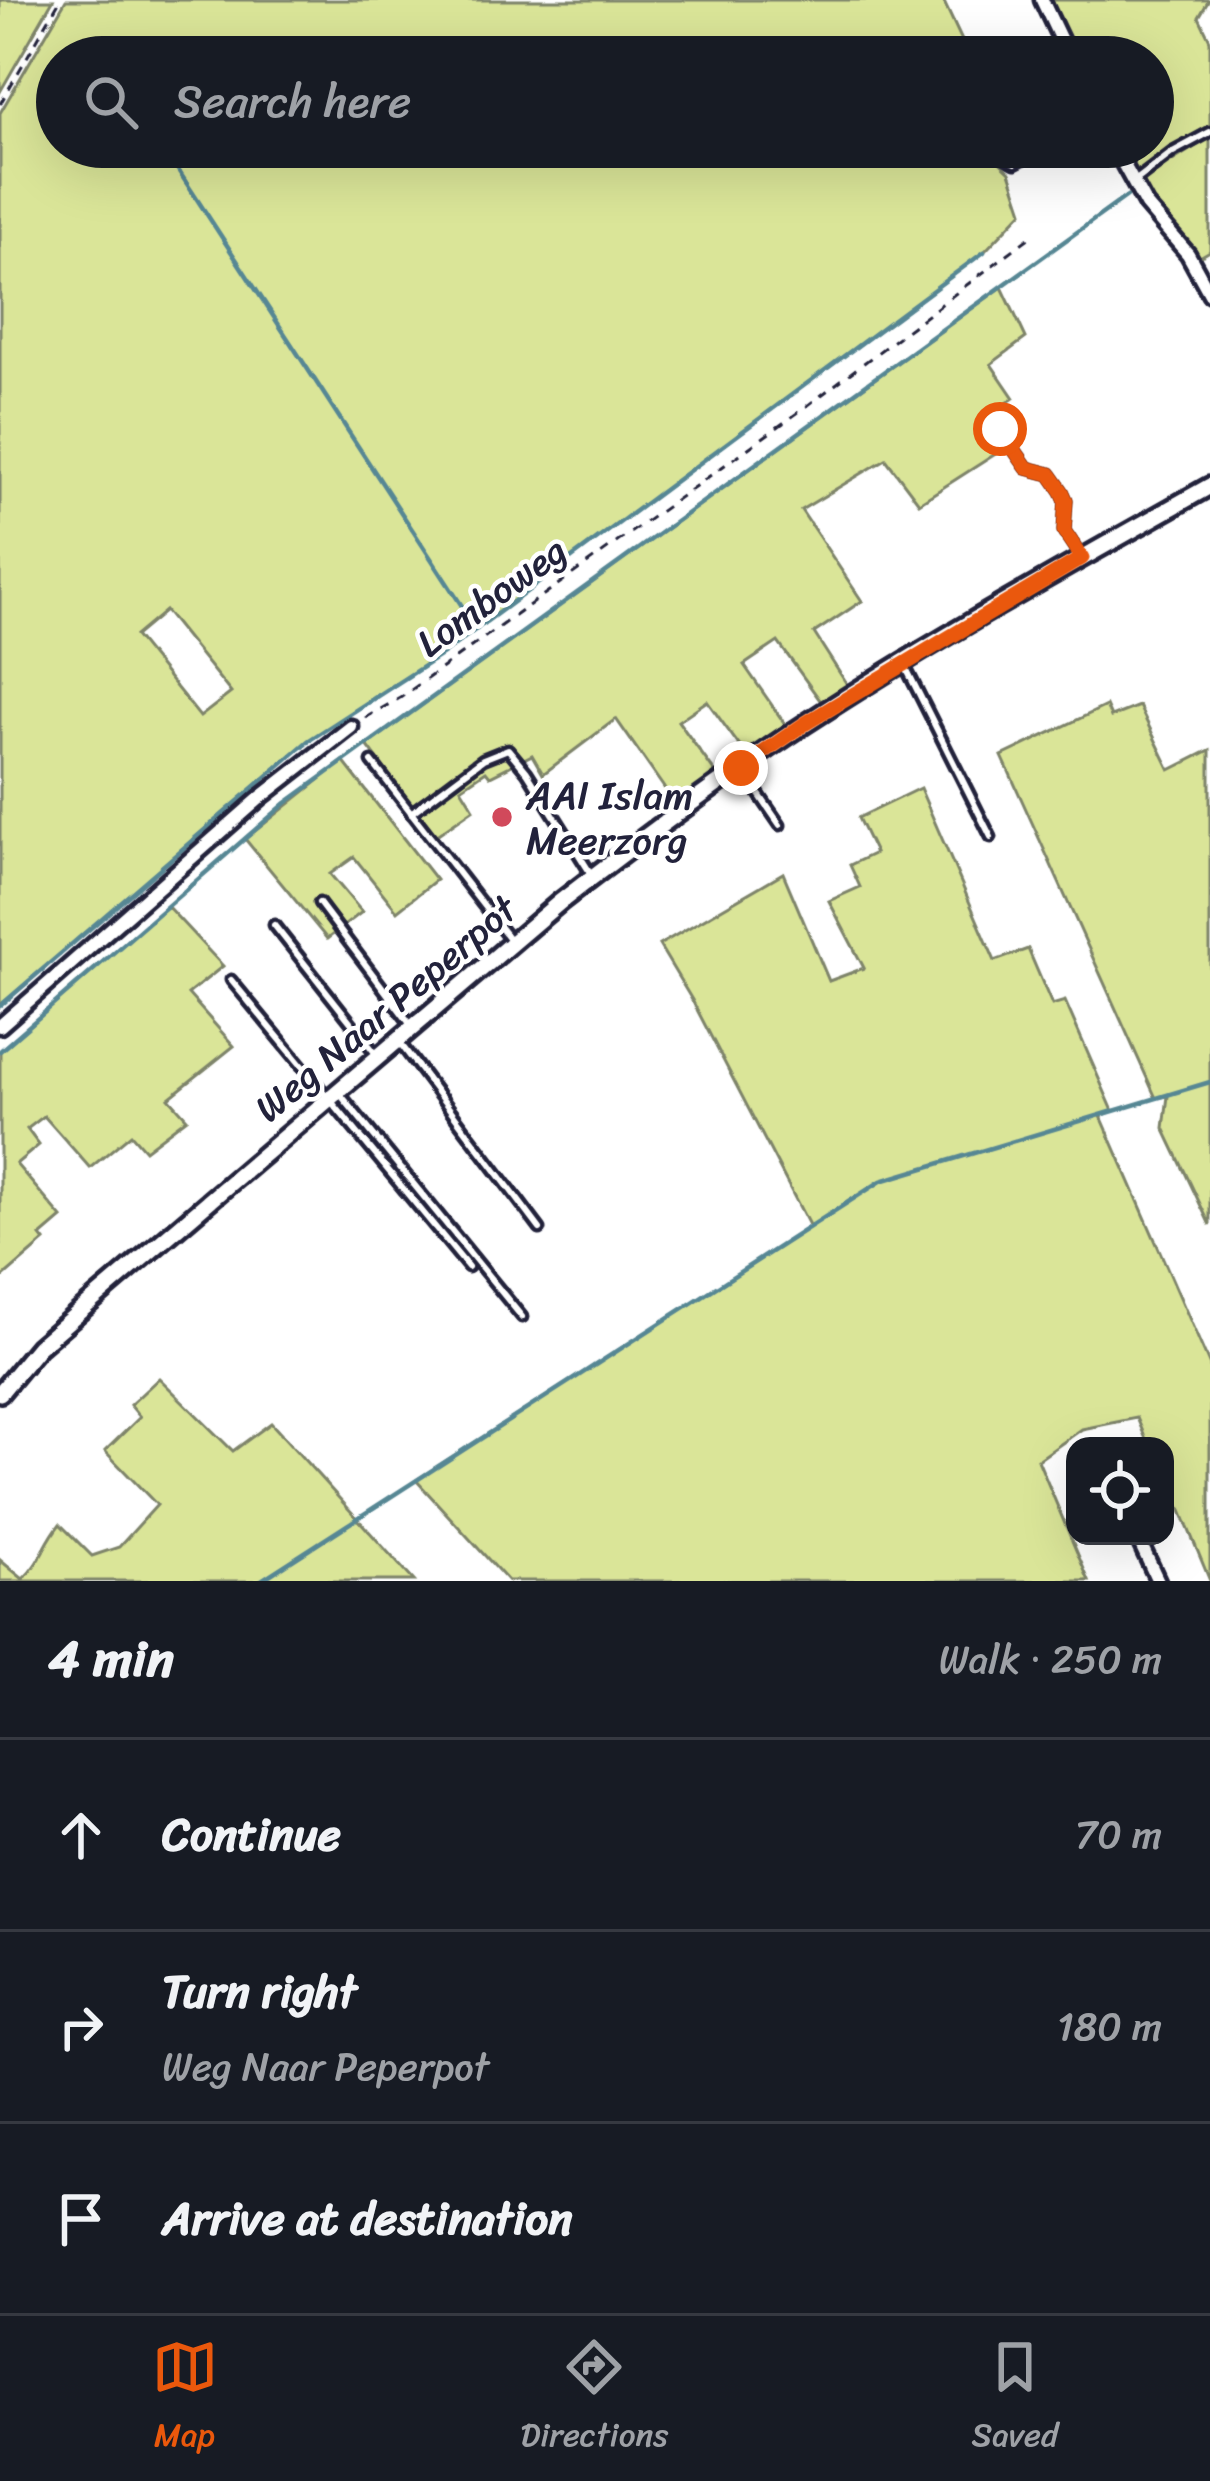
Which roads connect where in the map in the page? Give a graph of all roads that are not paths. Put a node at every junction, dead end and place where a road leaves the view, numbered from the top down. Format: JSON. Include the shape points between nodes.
{"nodes":[{"id":1,"x":1042,"y":0,"type":"edge"},
{"id":2,"x":1059,"y":36,"type":"edge"},
{"id":3,"x":1210,"y":133,"type":"edge"},
{"id":4,"x":1174,"y":151,"type":"edge"},
{"id":5,"x":1124,"y":168,"type":"edge"},
{"id":6,"x":1152,"y":168,"type":"edge"},
{"id":7,"x":1132,"y":183,"type":"junction"},
{"id":8,"x":1210,"y":294,"type":"edge"},
{"id":9,"x":1000,"y":429,"type":"dead end"},
{"id":10,"x":1210,"y":486,"type":"edge"},
{"id":11,"x":1082,"y":558,"type":"junction"},
{"id":12,"x":904,"y":664,"type":"junction"},
{"id":13,"x":351,"y":727,"type":"road end"},
{"id":14,"x":372,"y":762,"type":"dead end"},
{"id":15,"x":741,"y":768,"type":"junction"},
{"id":16,"x":411,"y":813,"type":"junction"},
{"id":17,"x":779,"y":825,"type":"dead end"},
{"id":18,"x":992,"y":837,"type":"dead end"},
{"id":19,"x":593,"y":877,"type":"junction"},
{"id":20,"x":319,"y":902,"type":"dead end"},
{"id":21,"x":274,"y":925,"type":"dead end"},
{"id":22,"x":513,"y":943,"type":"junction"},
{"id":23,"x":231,"y":980,"type":"dead end"},
{"id":24,"x":0,"y":1026,"type":"edge"},
{"id":25,"x":413,"y":1028,"type":"junction"},
{"id":26,"x":398,"y":1040,"type":"junction"},
{"id":27,"x":379,"y":1057,"type":"junction"},
{"id":28,"x":334,"y":1095,"type":"junction"},
{"id":29,"x":541,"y":1229,"type":"dead end"},
{"id":30,"x":469,"y":1267,"type":"dead end"},
{"id":31,"x":522,"y":1317,"type":"dead end"},
{"id":32,"x":0,"y":1393,"type":"edge"},
{"id":33,"x":1141,"y":1545,"type":"edge"},
{"id":34,"x":1158,"y":1581,"type":"edge"}],
"edges":[{"from":1,"to":2,"type":"street"},
{"from":3,"to":4,"type":"lane"},
{"from":5,"to":7,"type":"street"},
{"from":6,"to":7,"type":"lane"},
{"from":7,"to":8,"type":"street"},
{"from":9,"to":11,"type":"lane","via":[[1027,468],[1050,474],[1062,491],[1064,531]]},
{"from":10,"to":11,"type":"street","name":"Weg Naar Peperpot"},
{"from":11,"to":12,"type":"street","name":"Weg Naar Peperpot"},
{"from":12,"to":15,"type":"street","name":"Weg Naar Peperpot"},
{"from":12,"to":18,"type":"lane"},
{"from":13,"to":24,"type":"street"},
{"from":14,"to":16,"type":"lane"},
{"from":15,"to":17,"type":"lane"},
{"from":15,"to":19,"type":"street","name":"Weg Naar Peperpot"},
{"from":16,"to":19,"type":"lane","via":[[508,749]]},
{"from":16,"to":22,"type":"lane"},
{"from":19,"to":22,"type":"street","name":"Weg Naar Peperpot"},
{"from":20,"to":25,"type":"lane"},
{"from":21,"to":27,"type":"lane"},
{"from":22,"to":25,"type":"street","name":"Weg Naar Peperpot"},
{"from":23,"to":28,"type":"lane"},
{"from":25,"to":26,"type":"street","name":"Weg Naar Peperpot"},
{"from":26,"to":27,"type":"street","name":"Weg Naar Peperpot"},
{"from":26,"to":29,"type":"lane"},
{"from":27,"to":28,"type":"street","name":"Weg Naar Peperpot"},
{"from":28,"to":30,"type":"lane"},
{"from":28,"to":31,"type":"lane"},
{"from":28,"to":32,"type":"street","name":"Weg Naar Peperpot","via":[[38,1347]]},
{"from":33,"to":34,"type":"street"}]}
